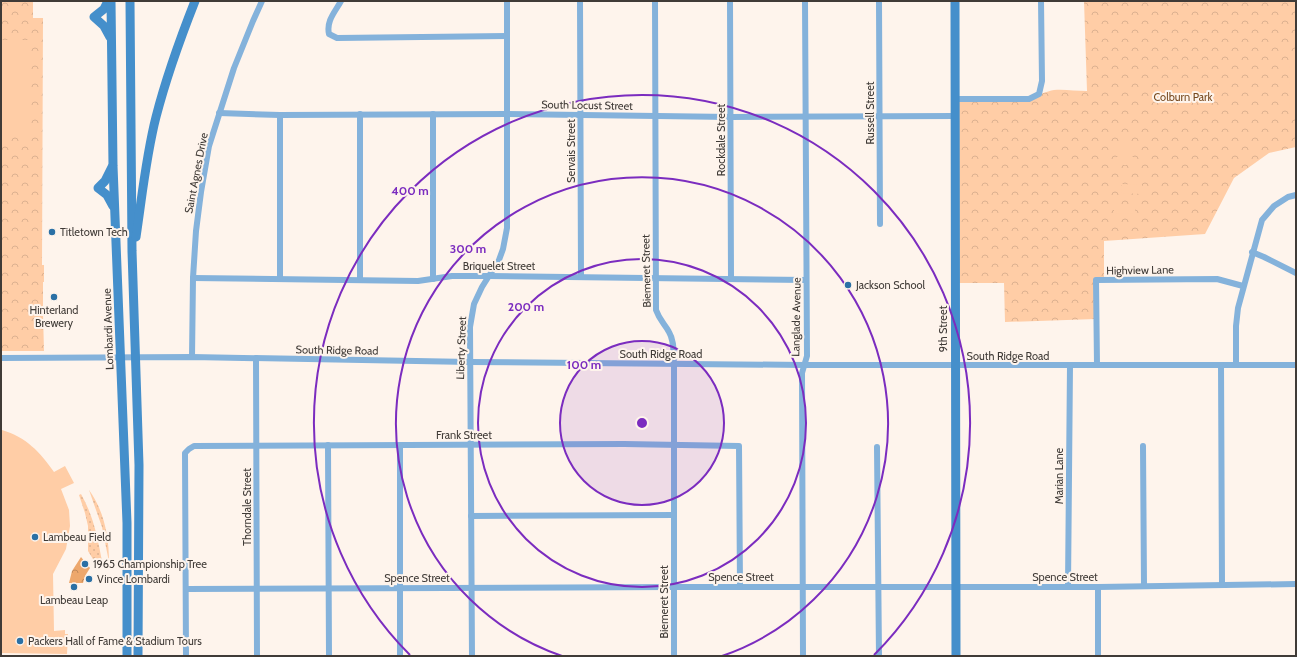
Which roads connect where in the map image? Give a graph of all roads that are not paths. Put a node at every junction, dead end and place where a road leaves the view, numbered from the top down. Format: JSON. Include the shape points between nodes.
{"nodes":[{"id":1,"x":108,"y":1,"type":"edge"},
{"id":2,"x":111,"y":1,"type":"edge"},
{"id":3,"x":130,"y":1,"type":"edge"},
{"id":4,"x":195,"y":1,"type":"edge"},
{"id":5,"x":262,"y":1,"type":"edge"},
{"id":6,"x":341,"y":1,"type":"edge"},
{"id":7,"x":507,"y":1,"type":"edge"},
{"id":8,"x":580,"y":1,"type":"edge"},
{"id":9,"x":655,"y":1,"type":"edge"},
{"id":10,"x":730,"y":1,"type":"edge"},
{"id":11,"x":805,"y":1,"type":"edge"},
{"id":12,"x":879,"y":1,"type":"edge"},
{"id":13,"x":954,"y":1,"type":"edge"},
{"id":14,"x":1041,"y":1,"type":"edge"},
{"id":15,"x":507,"y":36,"type":"junction"},
{"id":16,"x":112,"y":45,"type":"junction"},
{"id":17,"x":955,"y":99,"type":"junction"},
{"id":18,"x":219,"y":113,"type":"junction"},
{"id":19,"x":280,"y":114,"type":"junction"},
{"id":20,"x":360,"y":114,"type":"junction"},
{"id":21,"x":433,"y":114,"type":"junction"},
{"id":22,"x":507,"y":114,"type":"junction"},
{"id":23,"x":581,"y":115,"type":"junction"},
{"id":24,"x":655,"y":116,"type":"junction"},
{"id":25,"x":805,"y":116,"type":"junction"},
{"id":26,"x":880,"y":116,"type":"junction"},
{"id":27,"x":955,"y":116,"type":"junction"},
{"id":28,"x":731,"y":117,"type":"junction"},
{"id":29,"x":113,"y":166,"type":"junction"},
{"id":30,"x":1296,"y":195,"type":"edge"},
{"id":31,"x":115,"y":211,"type":"junction"},
{"id":32,"x":880,"y":224,"type":"dead end"},
{"id":33,"x":132,"y":251,"type":"junction"},
{"id":34,"x":1252,"y":252,"type":"junction"},
{"id":35,"x":1296,"y":273,"type":"edge"},
{"id":36,"x":489,"y":276,"type":"junction"},
{"id":37,"x":581,"y":277,"type":"junction"},
{"id":38,"x":193,"y":278,"type":"junction"},
{"id":39,"x":656,"y":278,"type":"junction"},
{"id":40,"x":280,"y":279,"type":"junction"},
{"id":41,"x":433,"y":279,"type":"junction"},
{"id":42,"x":731,"y":279,"type":"junction"},
{"id":43,"x":360,"y":280,"type":"junction"},
{"id":44,"x":806,"y":280,"type":"junction"},
{"id":45,"x":1243,"y":286,"type":"junction"},
{"id":46,"x":121,"y":357,"type":"junction"},
{"id":47,"x":135,"y":357,"type":"junction"},
{"id":48,"x":192,"y":357,"type":"junction"},
{"id":49,"x":1,"y":358,"type":"edge"},
{"id":50,"x":256,"y":358,"type":"junction"},
{"id":51,"x":470,"y":362,"type":"junction"},
{"id":52,"x":674,"y":364,"type":"junction"},
{"id":53,"x":1296,"y":364,"type":"edge"},
{"id":54,"x":804,"y":365,"type":"junction"},
{"id":55,"x":1070,"y":365,"type":"junction"},
{"id":56,"x":1097,"y":365,"type":"junction"},
{"id":57,"x":1221,"y":365,"type":"junction"},
{"id":58,"x":1236,"y":365,"type":"junction"},
{"id":59,"x":956,"y":366,"type":"junction"},
{"id":60,"x":257,"y":445,"type":"junction"},
{"id":61,"x":328,"y":445,"type":"junction"},
{"id":62,"x":400,"y":445,"type":"junction"},
{"id":63,"x":471,"y":445,"type":"junction"},
{"id":64,"x":674,"y":445,"type":"junction"},
{"id":65,"x":1143,"y":446,"type":"dead end"},
{"id":66,"x":877,"y":448,"type":"dead end"},
{"id":67,"x":674,"y":515,"type":"junction"},
{"id":68,"x":471,"y":516,"type":"junction"},
{"id":69,"x":1222,"y":584,"type":"junction"},
{"id":70,"x":1296,"y":584,"type":"edge"},
{"id":71,"x":1144,"y":585,"type":"junction"},
{"id":72,"x":956,"y":586,"type":"junction"},
{"id":73,"x":674,"y":587,"type":"junction"},
{"id":74,"x":740,"y":587,"type":"junction"},
{"id":75,"x":802,"y":587,"type":"junction"},
{"id":76,"x":878,"y":587,"type":"junction"},
{"id":77,"x":1068,"y":587,"type":"junction"},
{"id":78,"x":1098,"y":587,"type":"junction"},
{"id":79,"x":400,"y":588,"type":"junction"},
{"id":80,"x":471,"y":588,"type":"junction"},
{"id":81,"x":186,"y":589,"type":"junction"},
{"id":82,"x":257,"y":589,"type":"junction"},
{"id":83,"x":328,"y":589,"type":"junction"},
{"id":84,"x":127,"y":656,"type":"edge"},
{"id":85,"x":138,"y":656,"type":"edge"},
{"id":86,"x":186,"y":656,"type":"edge"},
{"id":87,"x":257,"y":656,"type":"edge"},
{"id":88,"x":328,"y":656,"type":"edge"},
{"id":89,"x":400,"y":656,"type":"edge"},
{"id":90,"x":472,"y":656,"type":"edge"},
{"id":91,"x":674,"y":656,"type":"edge"},
{"id":92,"x":803,"y":656,"type":"edge"},
{"id":93,"x":879,"y":656,"type":"edge"},
{"id":94,"x":956,"y":656,"type":"edge"},
{"id":95,"x":1098,"y":656,"type":"edge"}],
"edges":[{"from":1,"to":16,"type":"main road","via":[[104,9],[94,17],[106,27]]},
{"from":2,"to":16,"type":"main road","name":"Lombardi Avenue"},
{"from":3,"to":33,"type":"main road"},
{"from":4,"to":33,"type":"main road","via":[[176,50],[156,117]]},
{"from":5,"to":18,"type":"street","name":"Saint Agnes Drive","via":[[252,21]]},
{"from":6,"to":15,"type":"street","via":[[327,26],[329,34],[336,38]]},
{"from":7,"to":15,"type":"street","name":"Liberty Street"},
{"from":8,"to":23,"type":"street","name":"Servais Street"},
{"from":9,"to":24,"type":"street","name":"Biemeret Street"},
{"from":10,"to":28,"type":"street","name":"Rockdale Street"},
{"from":11,"to":25,"type":"street","name":"Langlade Avenue"},
{"from":12,"to":26,"type":"street","name":"Russell Street"},
{"from":13,"to":17,"type":"main road","name":"9th Street"},
{"from":14,"to":17,"type":"street","via":[[1042,81],[1039,94],[1029,99]]},
{"from":15,"to":22,"type":"street","name":"Liberty Street"},
{"from":16,"to":29,"type":"main road","name":"Lombardi Avenue"},
{"from":17,"to":27,"type":"main road","name":"9th Street"},
{"from":18,"to":19,"type":"street","name":"South Locust Street"},
{"from":18,"to":38,"type":"street","name":"Saint Agnes Drive","via":[[209,146],[201,192]]},
{"from":19,"to":20,"type":"street","name":"South Locust Street"},
{"from":19,"to":40,"type":"street"},
{"from":20,"to":21,"type":"street","name":"South Locust Street"},
{"from":20,"to":43,"type":"street"},
{"from":21,"to":22,"type":"street","name":"South Locust Street"},
{"from":21,"to":41,"type":"street"},
{"from":22,"to":23,"type":"street","name":"South Locust Street"},
{"from":22,"to":36,"type":"street","name":"Liberty Street","via":[[507,228],[499,260]]},
{"from":23,"to":24,"type":"street","name":"South Locust Street"},
{"from":23,"to":37,"type":"street","name":"Servais Street"},
{"from":24,"to":28,"type":"street","name":"South Locust Street"},
{"from":24,"to":39,"type":"street","name":"Biemeret Street"},
{"from":25,"to":26,"type":"street","name":"South Locust Street"},
{"from":25,"to":28,"type":"street","name":"South Locust Street"},
{"from":25,"to":44,"type":"street","name":"Langlade Avenue"},
{"from":26,"to":27,"type":"street","name":"South Locust Street"},
{"from":26,"to":32,"type":"street","name":"Russell Street"},
{"from":27,"to":59,"type":"main road","name":"9th Street"},
{"from":28,"to":42,"type":"street","name":"Rockdale Street"},
{"from":29,"to":31,"type":"main road","name":"Lombardi Avenue"},
{"from":29,"to":31,"type":"main road","via":[[98,188],[108,196]]},
{"from":30,"to":34,"type":"street","via":[[1274,206],[1262,220]]},
{"from":31,"to":46,"type":"main road","name":"Lombardi Avenue"},
{"from":33,"to":47,"type":"main road"},
{"from":34,"to":35,"type":"street"},
{"from":34,"to":45,"type":"street"},
{"from":36,"to":37,"type":"street","name":"Briquelet Street"},
{"from":36,"to":41,"type":"street","name":"Briquelet Street"},
{"from":36,"to":51,"type":"street","name":"Liberty Street","via":[[474,304],[470,327]]},
{"from":37,"to":39,"type":"street","name":"Briquelet Street"},
{"from":38,"to":40,"type":"street","name":"Briquelet Street"},
{"from":38,"to":48,"type":"street","name":"Saint Agnes Drive"},
{"from":39,"to":42,"type":"street","name":"Briquelet Street"},
{"from":39,"to":52,"type":"street","name":"Biemeret Street","via":[[656,310],[659,320],[673,341]]},
{"from":40,"to":43,"type":"street","name":"Briquelet Street"},
{"from":41,"to":43,"type":"street","name":"Briquelet Street"},
{"from":42,"to":44,"type":"street","name":"Briquelet Street"},
{"from":44,"to":54,"type":"street","name":"Langlade Avenue","via":[[807,356]]},
{"from":45,"to":56,"type":"street","name":"Highview Lane","via":[[1217,279],[1096,280]]},
{"from":45,"to":58,"type":"street","via":[[1236,326]]},
{"from":46,"to":47,"type":"street","name":"South Ridge Road"},
{"from":46,"to":49,"type":"street","name":"South Ridge Road"},
{"from":46,"to":84,"type":"main road","name":"Lombardi Avenue","via":[[127,528]]},
{"from":47,"to":48,"type":"street","name":"South Ridge Road"},
{"from":47,"to":85,"type":"main road","via":[[139,465]]},
{"from":48,"to":50,"type":"street","name":"South Ridge Road"},
{"from":50,"to":51,"type":"street","name":"South Ridge Road"},
{"from":50,"to":60,"type":"street","name":"Thorndale Street"},
{"from":51,"to":52,"type":"street","name":"South Ridge Road"},
{"from":51,"to":63,"type":"street","name":"Liberty Street"},
{"from":52,"to":54,"type":"street","name":"South Ridge Road"},
{"from":52,"to":64,"type":"street","name":"Biemeret Street"},
{"from":53,"to":58,"type":"street","name":"South Ridge Road"},
{"from":54,"to":59,"type":"street","name":"South Ridge Road"},
{"from":54,"to":75,"type":"street","name":"Langlade Avenue"},
{"from":55,"to":56,"type":"street","name":"South Ridge Road"},
{"from":55,"to":59,"type":"street","name":"South Ridge Road"},
{"from":55,"to":77,"type":"street","name":"Marian Lane"},
{"from":56,"to":57,"type":"street","name":"South Ridge Road"},
{"from":57,"to":58,"type":"street","name":"South Ridge Road"},
{"from":57,"to":69,"type":"street"},
{"from":59,"to":72,"type":"main road","name":"9th Street"},
{"from":60,"to":61,"type":"street","name":"Frank Street"},
{"from":60,"to":81,"type":"street","name":"Frank Street","via":[[194,446],[186,453]]},
{"from":60,"to":82,"type":"street","name":"Thorndale Street"},
{"from":61,"to":62,"type":"street","name":"Frank Street"},
{"from":61,"to":83,"type":"street"},
{"from":62,"to":63,"type":"street","name":"Frank Street"},
{"from":62,"to":79,"type":"street"},
{"from":63,"to":64,"type":"street","name":"Frank Street"},
{"from":63,"to":68,"type":"street","name":"Liberty Street"},
{"from":64,"to":67,"type":"street","name":"Biemeret Street"},
{"from":64,"to":74,"type":"street","name":"Frank Street","via":[[739,446]]},
{"from":65,"to":71,"type":"street"},
{"from":66,"to":76,"type":"street"},
{"from":67,"to":68,"type":"street"},
{"from":67,"to":73,"type":"street","name":"Biemeret Street"},
{"from":68,"to":80,"type":"street","name":"Liberty Street"},
{"from":69,"to":70,"type":"street","name":"Spence Street"},
{"from":69,"to":71,"type":"street","name":"Spence Street"},
{"from":71,"to":78,"type":"street","name":"Spence Street"},
{"from":72,"to":76,"type":"street","name":"Spence Street"},
{"from":72,"to":77,"type":"street","name":"Spence Street"},
{"from":72,"to":94,"type":"main road","name":"9th Street"},
{"from":73,"to":74,"type":"street","name":"Spence Street"},
{"from":73,"to":80,"type":"street","name":"Spence Street"},
{"from":73,"to":91,"type":"street","name":"Biemeret Street"},
{"from":74,"to":75,"type":"street","name":"Spence Street"},
{"from":75,"to":76,"type":"street","name":"Spence Street"},
{"from":75,"to":92,"type":"street","name":"Langlade Avenue"},
{"from":76,"to":93,"type":"street"},
{"from":77,"to":78,"type":"street","name":"Spence Street"},
{"from":78,"to":95,"type":"street"},
{"from":79,"to":80,"type":"street","name":"Spence Street"},
{"from":79,"to":83,"type":"street","name":"Spence Street"},
{"from":79,"to":89,"type":"street"},
{"from":80,"to":90,"type":"street","name":"Liberty Street"},
{"from":81,"to":82,"type":"street","name":"Spence Street"},
{"from":81,"to":86,"type":"street"},
{"from":82,"to":83,"type":"street","name":"Spence Street"},
{"from":82,"to":87,"type":"street","name":"Thorndale Street"},
{"from":83,"to":88,"type":"street"}]}
